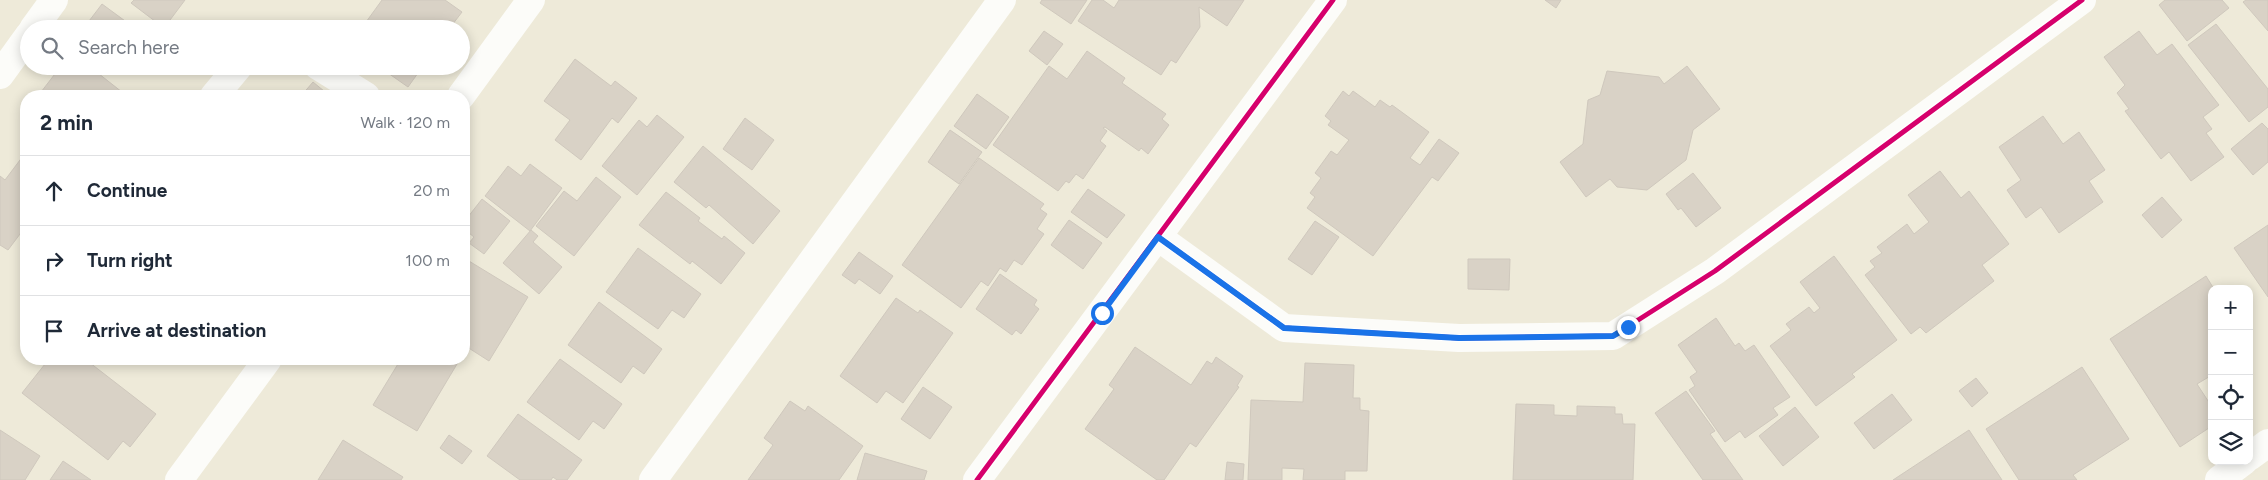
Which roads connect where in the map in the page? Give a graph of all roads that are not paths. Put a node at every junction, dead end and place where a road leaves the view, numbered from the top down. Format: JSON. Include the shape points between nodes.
{"nodes":[{"id":1,"x":54,"y":0,"type":"edge"},
{"id":2,"x":531,"y":0,"type":"edge"},
{"id":3,"x":1002,"y":0,"type":"edge"},
{"id":4,"x":1333,"y":0,"type":"edge"},
{"id":5,"x":2082,"y":0,"type":"edge"},
{"id":6,"x":40,"y":20,"type":"edge"},
{"id":7,"x":20,"y":47,"type":"edge"},
{"id":8,"x":0,"y":75,"type":"edge"},
{"id":9,"x":232,"y":75,"type":"edge"},
{"id":10,"x":332,"y":75,"type":"edge"},
{"id":11,"x":219,"y":90,"type":"edge"},
{"id":12,"x":356,"y":90,"type":"edge"},
{"id":13,"x":465,"y":90,"type":"edge"},
{"id":14,"x":1158,"y":237,"type":"junction"},
{"id":15,"x":264,"y":365,"type":"edge"},
{"id":16,"x":2268,"y":443,"type":"edge"},
{"id":17,"x":2253,"y":454,"type":"edge"},
{"id":18,"x":2239,"y":465,"type":"edge"},
{"id":19,"x":179,"y":480,"type":"edge"},
{"id":20,"x":653,"y":480,"type":"edge"},
{"id":21,"x":977,"y":480,"type":"edge"},
{"id":22,"x":2218,"y":480,"type":"edge"}],
"edges":[{"from":1,"to":6,"type":"street"},
{"from":2,"to":13,"type":"street"},
{"from":3,"to":20,"type":"street"},
{"from":4,"to":14,"type":"street"},
{"from":5,"to":14,"type":"street","via":[[1715,271],[1613,336],[1459,338],[1284,328]]},
{"from":7,"to":8,"type":"street"},
{"from":9,"to":11,"type":"street"},
{"from":10,"to":12,"type":"street"},
{"from":14,"to":21,"type":"street"},
{"from":15,"to":19,"type":"street"},
{"from":16,"to":17,"type":"street"},
{"from":18,"to":22,"type":"street"}]}
